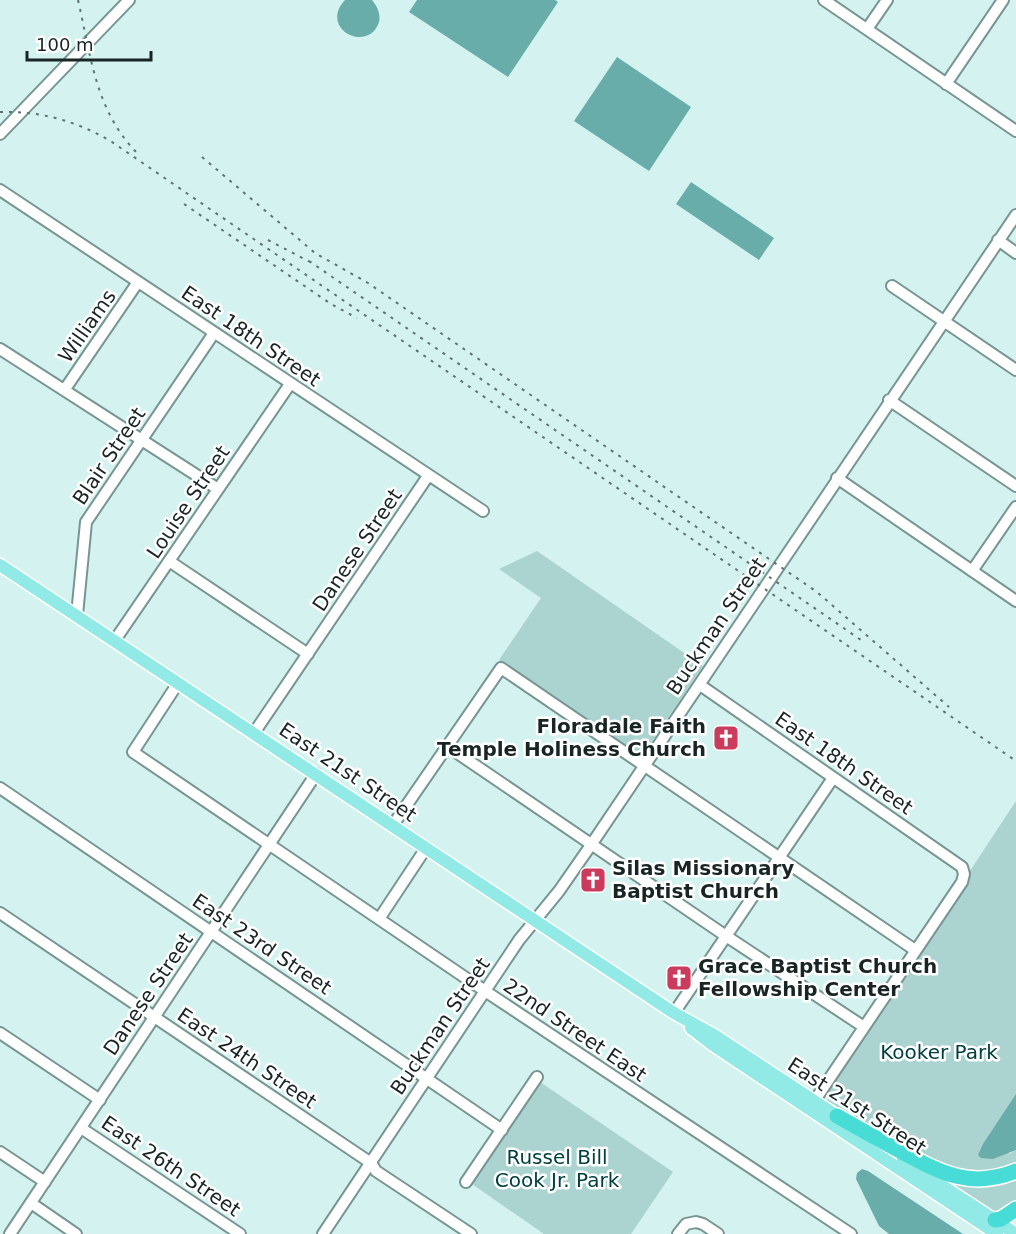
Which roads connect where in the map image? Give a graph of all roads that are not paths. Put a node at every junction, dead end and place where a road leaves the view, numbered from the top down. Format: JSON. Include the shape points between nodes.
{"nodes":[{"id":1,"x":129,"y":0,"type":"edge"},
{"id":2,"x":824,"y":0,"type":"edge"},
{"id":3,"x":887,"y":0,"type":"edge"},
{"id":4,"x":1003,"y":0,"type":"edge"},
{"id":5,"x":867,"y":30,"type":"junction"},
{"id":6,"x":946,"y":84,"type":"junction"},
{"id":7,"x":1016,"y":131,"type":"edge"},
{"id":8,"x":0,"y":134,"type":"edge"},
{"id":9,"x":0,"y":190,"type":"edge"},
{"id":10,"x":1016,"y":215,"type":"edge"},
{"id":11,"x":998,"y":240,"type":"junction"},
{"id":12,"x":1016,"y":252,"type":"edge"},
{"id":13,"x":138,"y":282,"type":"junction"},
{"id":14,"x":892,"y":286,"type":"dead end"},
{"id":15,"x":943,"y":321,"type":"junction"},
{"id":16,"x":214,"y":333,"type":"junction"},
{"id":17,"x":0,"y":349,"type":"edge"},
{"id":18,"x":1016,"y":370,"type":"edge"},
{"id":19,"x":290,"y":384,"type":"junction"},
{"id":20,"x":65,"y":389,"type":"junction"},
{"id":21,"x":890,"y":400,"type":"junction"},
{"id":22,"x":141,"y":439,"type":"junction"},
{"id":23,"x":428,"y":476,"type":"junction"},
{"id":24,"x":837,"y":478,"type":"junction"},
{"id":25,"x":1016,"y":486,"type":"edge"},
{"id":26,"x":218,"y":489,"type":"junction"},
{"id":27,"x":1016,"y":507,"type":"edge"},
{"id":28,"x":483,"y":511,"type":"dead end"},
{"id":29,"x":169,"y":561,"type":"junction"},
{"id":30,"x":0,"y":566,"type":"edge"},
{"id":31,"x":972,"y":571,"type":"junction"},
{"id":32,"x":1016,"y":601,"type":"edge"},
{"id":33,"x":77,"y":615,"type":"junction"},
{"id":34,"x":115,"y":640,"type":"junction"},
{"id":35,"x":308,"y":654,"type":"junction"},
{"id":36,"x":178,"y":682,"type":"junction"},
{"id":37,"x":700,"y":685,"type":"junction"},
{"id":38,"x":254,"y":733,"type":"junction"},
{"id":39,"x":447,"y":746,"type":"junction"},
{"id":40,"x":645,"y":765,"type":"junction"},
{"id":41,"x":316,"y":774,"type":"junction"},
{"id":42,"x":833,"y":778,"type":"junction"},
{"id":43,"x":0,"y":788,"type":"edge"},
{"id":44,"x":393,"y":825,"type":"junction"},
{"id":45,"x":269,"y":845,"type":"junction"},
{"id":46,"x":591,"y":845,"type":"junction"},
{"id":47,"x":426,"y":848,"type":"junction"},
{"id":48,"x":779,"y":857,"type":"junction"},
{"id":49,"x":0,"y":914,"type":"edge"},
{"id":50,"x":379,"y":919,"type":"junction"},
{"id":51,"x":536,"y":920,"type":"junction"},
{"id":52,"x":212,"y":931,"type":"junction"},
{"id":53,"x":726,"y":936,"type":"junction"},
{"id":54,"x":915,"y":950,"type":"junction"},
{"id":55,"x":485,"y":991,"type":"junction"},
{"id":56,"x":674,"y":1013,"type":"junction"},
{"id":57,"x":154,"y":1017,"type":"junction"},
{"id":58,"x":864,"y":1027,"type":"junction"},
{"id":59,"x":0,"y":1033,"type":"edge"},
{"id":60,"x":537,"y":1077,"type":"dead end"},
{"id":61,"x":426,"y":1079,"type":"junction"},
{"id":62,"x":100,"y":1100,"type":"junction"},
{"id":63,"x":811,"y":1105,"type":"junction"},
{"id":64,"x":837,"y":1116,"type":"junction"},
{"id":65,"x":81,"y":1128,"type":"junction"},
{"id":66,"x":502,"y":1130,"type":"junction"},
{"id":67,"x":0,"y":1152,"type":"edge"},
{"id":68,"x":371,"y":1163,"type":"junction"},
{"id":69,"x":1016,"y":1172,"type":"edge"},
{"id":70,"x":45,"y":1182,"type":"junction"},
{"id":71,"x":466,"y":1182,"type":"dead end"},
{"id":72,"x":31,"y":1203,"type":"junction"},
{"id":73,"x":1016,"y":1209,"type":"edge"},
{"id":74,"x":996,"y":1227,"type":"edge"},
{"id":75,"x":680,"y":1231,"type":"edge"},
{"id":76,"x":10,"y":1234,"type":"edge"},
{"id":77,"x":76,"y":1234,"type":"edge"},
{"id":78,"x":240,"y":1234,"type":"edge"},
{"id":79,"x":323,"y":1234,"type":"edge"},
{"id":80,"x":471,"y":1234,"type":"edge"},
{"id":81,"x":717,"y":1234,"type":"edge"},
{"id":82,"x":851,"y":1234,"type":"edge"},
{"id":83,"x":1016,"y":1234,"type":"edge"}],
"edges":[{"from":1,"to":8,"type":"street"},
{"from":2,"to":5,"type":"street"},
{"from":3,"to":5,"type":"street"},
{"from":4,"to":6,"type":"street"},
{"from":5,"to":6,"type":"street"},
{"from":6,"to":7,"type":"street"},
{"from":9,"to":13,"type":"street","name":"East 18th Street"},
{"from":10,"to":11,"type":"street","name":"Buckman Street"},
{"from":11,"to":12,"type":"street"},
{"from":11,"to":15,"type":"street","name":"Buckman Street"},
{"from":13,"to":16,"type":"street","name":"East 18th Street"},
{"from":13,"to":20,"type":"street","name":"Williams"},
{"from":14,"to":15,"type":"street"},
{"from":15,"to":18,"type":"street"},
{"from":15,"to":21,"type":"street","name":"Buckman Street"},
{"from":16,"to":19,"type":"street","name":"East 18th Street"},
{"from":16,"to":22,"type":"street","name":"Blair Street"},
{"from":17,"to":20,"type":"street"},
{"from":19,"to":23,"type":"street","name":"East 18th Street"},
{"from":19,"to":26,"type":"street","name":"Louise Street"},
{"from":20,"to":22,"type":"street"},
{"from":21,"to":24,"type":"street","name":"Buckman Street"},
{"from":21,"to":25,"type":"street"},
{"from":22,"to":26,"type":"street"},
{"from":22,"to":33,"type":"street","name":"Blair Street","via":[[86,522]]},
{"from":23,"to":28,"type":"street","name":"East 18th Street"},
{"from":23,"to":35,"type":"street","name":"Danese Street"},
{"from":24,"to":31,"type":"street"},
{"from":24,"to":37,"type":"street","name":"Buckman Street"},
{"from":26,"to":29,"type":"street","name":"Louise Street"},
{"from":27,"to":31,"type":"street"},
{"from":29,"to":34,"type":"street","name":"Louise Street"},
{"from":29,"to":35,"type":"street"},
{"from":30,"to":33,"type":"main road","name":"East 21st Street"},
{"from":31,"to":32,"type":"street"},
{"from":33,"to":34,"type":"main road","name":"East 21st Street"},
{"from":34,"to":36,"type":"main road","name":"East 21st Street"},
{"from":35,"to":38,"type":"street","name":"Danese Street"},
{"from":36,"to":38,"type":"main road","name":"East 21st Street"},
{"from":36,"to":45,"type":"street","name":"22nd Street East","via":[[133,752]]},
{"from":37,"to":40,"type":"street","name":"Buckman Street"},
{"from":37,"to":42,"type":"street","name":"East 18th Street"},
{"from":38,"to":41,"type":"main road","name":"East 21st Street"},
{"from":39,"to":40,"type":"street","via":[[501,668]]},
{"from":39,"to":44,"type":"street"},
{"from":39,"to":46,"type":"street"},
{"from":40,"to":46,"type":"street","name":"Buckman Street"},
{"from":40,"to":48,"type":"street"},
{"from":41,"to":44,"type":"main road","name":"East 21st Street"},
{"from":41,"to":45,"type":"street","name":"Danese Street"},
{"from":42,"to":48,"type":"street"},
{"from":42,"to":54,"type":"street","name":"East 18th Street","via":[[962,867],[962,882]]},
{"from":43,"to":52,"type":"street","name":"East 23rd Street"},
{"from":44,"to":47,"type":"main road","name":"East 21st Street"},
{"from":45,"to":50,"type":"street","name":"22nd Street East"},
{"from":45,"to":52,"type":"street","name":"Danese Street"},
{"from":46,"to":51,"type":"street","name":"Buckman Street"},
{"from":46,"to":53,"type":"street"},
{"from":47,"to":50,"type":"street"},
{"from":47,"to":51,"type":"main road","name":"East 21st Street"},
{"from":48,"to":53,"type":"street"},
{"from":48,"to":54,"type":"street"},
{"from":49,"to":57,"type":"street","name":"East 24th Street"},
{"from":50,"to":55,"type":"street","name":"22nd Street East"},
{"from":51,"to":55,"type":"street","name":"Buckman Street"},
{"from":51,"to":56,"type":"main road","name":"East 21st Street"},
{"from":52,"to":57,"type":"street","name":"Danese Street"},
{"from":52,"to":61,"type":"street","name":"East 23rd Street"},
{"from":53,"to":56,"type":"street"},
{"from":53,"to":58,"type":"street"},
{"from":54,"to":58,"type":"street"},
{"from":55,"to":61,"type":"street","name":"Buckman Street"},
{"from":55,"to":82,"type":"street","name":"22nd Street East"},
{"from":56,"to":63,"type":"main road","name":"East 21st Street","via":[[713,1045]]},
{"from":57,"to":62,"type":"street","name":"Danese Street"},
{"from":57,"to":68,"type":"street","name":"East 24th Street"},
{"from":58,"to":63,"type":"street"},
{"from":59,"to":62,"type":"street"},
{"from":60,"to":66,"type":"street"},
{"from":61,"to":66,"type":"street","name":"East 23rd Street"},
{"from":61,"to":68,"type":"street","name":"Buckman Street"},
{"from":62,"to":65,"type":"street","name":"Danese Street"},
{"from":63,"to":64,"type":"main road","name":"East 21st Street"},
{"from":63,"to":74,"type":"main road","name":"East 21st Street","via":[[975,1219]]},
{"from":64,"to":69,"type":"highway","via":[[936,1171],[955,1177],[977,1180]]},
{"from":64,"to":74,"type":"main road","name":"East 21st Street"},
{"from":65,"to":70,"type":"street","name":"Danese Street"},
{"from":65,"to":78,"type":"street","name":"East 26th Street"},
{"from":66,"to":71,"type":"street"},
{"from":67,"to":70,"type":"street"},
{"from":68,"to":79,"type":"street","name":"Buckman Street"},
{"from":68,"to":80,"type":"street","name":"East 24th Street","via":[[376,1172]]},
{"from":70,"to":72,"type":"street","name":"Danese Street"},
{"from":72,"to":76,"type":"street","name":"Danese Street"},
{"from":72,"to":77,"type":"street"},
{"from":73,"to":74,"type":"highway"},
{"from":74,"to":83,"type":"main road","name":"East 21st Street"},
{"from":75,"to":81,"type":"street","via":[[686,1224],[696,1222]]}]}
